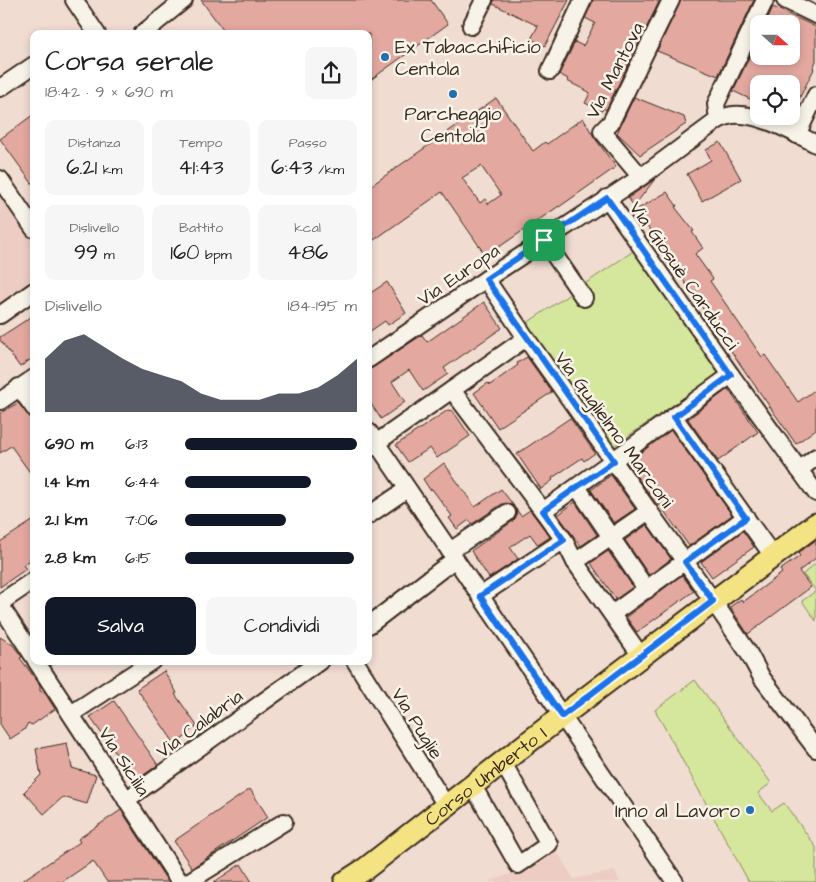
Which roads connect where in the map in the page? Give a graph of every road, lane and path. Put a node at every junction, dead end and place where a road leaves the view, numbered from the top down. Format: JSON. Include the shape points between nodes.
{"nodes":[{"id":1,"x":74,"y":0,"type":"edge"},
{"id":2,"x":184,"y":0,"type":"edge"},
{"id":3,"x":484,"y":0,"type":"edge"},
{"id":4,"x":583,"y":0,"type":"edge"},
{"id":5,"x":671,"y":0,"type":"edge"},
{"id":6,"x":765,"y":0,"type":"edge"},
{"id":7,"x":785,"y":0,"type":"edge"},
{"id":8,"x":816,"y":15,"type":"edge"},
{"id":9,"x":471,"y":26,"type":"dead end"},
{"id":10,"x":89,"y":30,"type":"edge"},
{"id":11,"x":147,"y":30,"type":"edge"},
{"id":12,"x":30,"y":68,"type":"edge"},
{"id":13,"x":550,"y":71,"type":"dead end"},
{"id":14,"x":0,"y":88,"type":"edge"},
{"id":15,"x":816,"y":95,"type":"edge"},
{"id":16,"x":718,"y":120,"type":"junction"},
{"id":17,"x":797,"y":134,"type":"junction"},
{"id":18,"x":816,"y":144,"type":"edge"},
{"id":19,"x":641,"y":177,"type":"junction"},
{"id":20,"x":0,"y":179,"type":"edge"},
{"id":21,"x":607,"y":198,"type":"junction"},
{"id":22,"x":30,"y":224,"type":"edge"},
{"id":23,"x":544,"y":240,"type":"junction"},
{"id":24,"x":486,"y":279,"type":"junction"},
{"id":25,"x":30,"y":294,"type":"edge"},
{"id":26,"x":584,"y":298,"type":"dead end"},
{"id":27,"x":0,"y":315,"type":"edge"},
{"id":28,"x":526,"y":338,"type":"junction"},
{"id":29,"x":372,"y":357,"type":"edge"},
{"id":30,"x":731,"y":375,"type":"junction"},
{"id":31,"x":30,"y":381,"type":"edge"},
{"id":32,"x":20,"y":387,"type":"junction"},
{"id":33,"x":452,"y":390,"type":"junction"},
{"id":34,"x":0,"y":401,"type":"edge"},
{"id":35,"x":30,"y":402,"type":"edge"},
{"id":36,"x":674,"y":417,"type":"junction"},
{"id":37,"x":372,"y":440,"type":"edge"},
{"id":38,"x":372,"y":442,"type":"edge"},
{"id":39,"x":816,"y":456,"type":"edge"},
{"id":40,"x":614,"y":461,"type":"junction"},
{"id":41,"x":799,"y":470,"type":"junction"},
{"id":42,"x":577,"y":487,"type":"junction"},
{"id":43,"x":407,"y":489,"type":"junction"},
{"id":44,"x":816,"y":493,"type":"edge"},
{"id":45,"x":543,"y":511,"type":"junction"},
{"id":46,"x":372,"y":512,"type":"edge"},
{"id":47,"x":650,"y":512,"type":"junction"},
{"id":48,"x":507,"y":513,"type":"dead end"},
{"id":49,"x":746,"y":518,"type":"junction"},
{"id":50,"x":816,"y":524,"type":"edge"},
{"id":51,"x":611,"y":538,"type":"junction"},
{"id":52,"x":564,"y":540,"type":"junction"},
{"id":53,"x":453,"y":555,"type":"junction"},
{"id":54,"x":773,"y":556,"type":"junction"},
{"id":55,"x":575,"y":562,"type":"junction"},
{"id":56,"x":685,"y":562,"type":"junction"},
{"id":57,"x":30,"y":583,"type":"edge"},
{"id":58,"x":647,"y":590,"type":"junction"},
{"id":59,"x":480,"y":596,"type":"junction"},
{"id":60,"x":713,"y":601,"type":"junction"},
{"id":61,"x":0,"y":604,"type":"edge"},
{"id":62,"x":612,"y":614,"type":"junction"},
{"id":63,"x":372,"y":622,"type":"edge"},
{"id":64,"x":30,"y":651,"type":"edge"},
{"id":65,"x":641,"y":656,"type":"junction"},
{"id":66,"x":39,"y":665,"type":"edge"},
{"id":67,"x":146,"y":665,"type":"edge"},
{"id":68,"x":314,"y":665,"type":"edge"},
{"id":69,"x":358,"y":665,"type":"edge"},
{"id":70,"x":71,"y":714,"type":"junction"},
{"id":71,"x":562,"y":716,"type":"junction"},
{"id":72,"x":816,"y":749,"type":"edge"},
{"id":73,"x":503,"y":763,"type":"junction"},
{"id":74,"x":473,"y":786,"type":"junction"},
{"id":75,"x":126,"y":800,"type":"junction"},
{"id":76,"x":447,"y":806,"type":"junction"},
{"id":77,"x":284,"y":822,"type":"dead end"},
{"id":78,"x":180,"y":882,"type":"edge"},
{"id":79,"x":188,"y":882,"type":"edge"},
{"id":80,"x":345,"y":882,"type":"edge"},
{"id":81,"x":675,"y":882,"type":"edge"}],
"edges":[{"from":1,"to":10,"type":"street"},
{"from":2,"to":11,"type":"street"},
{"from":3,"to":9,"type":"street"},
{"from":4,"to":13,"type":"street"},
{"from":5,"to":19,"type":"street","name":"Via Mantova","via":[[611,122],[602,131]]},
{"from":6,"to":16,"type":"street","via":[[716,104]]},
{"from":7,"to":8,"type":"street"},
{"from":12,"to":14,"type":"street"},
{"from":15,"to":17,"type":"street"},
{"from":16,"to":17,"type":"street","via":[[732,115],[748,116]]},
{"from":16,"to":19,"type":"street","name":"Via Europa"},
{"from":17,"to":18,"type":"street"},
{"from":19,"to":21,"type":"street","name":"Via Europa"},
{"from":20,"to":22,"type":"street"},
{"from":21,"to":23,"type":"street","name":"Via Europa"},
{"from":21,"to":30,"type":"street","name":"Via Giosuè Carducci"},
{"from":23,"to":24,"type":"street","name":"Via Europa"},
{"from":23,"to":26,"type":"street"},
{"from":24,"to":28,"type":"street","name":"Via Guglielmo Marconi"},
{"from":24,"to":29,"type":"street","name":"Via Europa"},
{"from":25,"to":27,"type":"street"},
{"from":28,"to":33,"type":"street"},
{"from":28,"to":40,"type":"street","name":"Via Guglielmo Marconi"},
{"from":30,"to":36,"type":"street"},
{"from":30,"to":41,"type":"street","name":"Via Giosuè Carducci"},
{"from":31,"to":32,"type":"street"},
{"from":32,"to":34,"type":"street"},
{"from":32,"to":35,"type":"street"},
{"from":33,"to":37,"type":"street"},
{"from":33,"to":45,"type":"street"},
{"from":36,"to":40,"type":"street"},
{"from":36,"to":49,"type":"street"},
{"from":38,"to":43,"type":"street"},
{"from":39,"to":41,"type":"street"},
{"from":40,"to":42,"type":"street"},
{"from":40,"to":47,"type":"street","name":"Via Guglielmo Marconi"},
{"from":41,"to":44,"type":"street","name":"Via Giosuè Carducci"},
{"from":42,"to":45,"type":"street"},
{"from":42,"to":51,"type":"street"},
{"from":43,"to":46,"type":"street"},
{"from":43,"to":53,"type":"street"},
{"from":45,"to":52,"type":"street"},
{"from":47,"to":51,"type":"street"},
{"from":47,"to":56,"type":"street","name":"Via Guglielmo Marconi"},
{"from":48,"to":53,"type":"street"},
{"from":49,"to":54,"type":"street"},
{"from":49,"to":56,"type":"street"},
{"from":50,"to":54,"type":"main road","name":"Corso Umberto I"},
{"from":51,"to":55,"type":"street"},
{"from":51,"to":58,"type":"street"},
{"from":52,"to":55,"type":"street"},
{"from":52,"to":59,"type":"street"},
{"from":53,"to":59,"type":"street"},
{"from":53,"to":63,"type":"street"},
{"from":54,"to":60,"type":"main road","name":"Corso Umberto I"},
{"from":55,"to":62,"type":"street"},
{"from":56,"to":58,"type":"street"},
{"from":56,"to":60,"type":"street","name":"Via Guglielmo Marconi"},
{"from":57,"to":61,"type":"street"},
{"from":58,"to":62,"type":"street"},
{"from":59,"to":71,"type":"street"},
{"from":60,"to":65,"type":"main road","name":"Corso Umberto I"},
{"from":60,"to":72,"type":"street","name":"Via Guglielmo Marconi","via":[[762,678]]},
{"from":61,"to":64,"type":"street"},
{"from":62,"to":65,"type":"street"},
{"from":65,"to":71,"type":"main road","name":"Corso Umberto I"},
{"from":66,"to":70,"type":"street","name":"Via Sicilia"},
{"from":67,"to":70,"type":"street"},
{"from":68,"to":75,"type":"street","name":"Via Calabria"},
{"from":69,"to":76,"type":"street","name":"Via Puglie"},
{"from":70,"to":75,"type":"street","name":"Via Sicilia"},
{"from":71,"to":73,"type":"main road","name":"Corso Umberto I"},
{"from":71,"to":81,"type":"street"},
{"from":73,"to":74,"type":"main road","name":"Corso Umberto I"},
{"from":73,"to":74,"type":"street","via":[[549,844],[518,865]]},
{"from":74,"to":76,"type":"main road","name":"Corso Umberto I"},
{"from":75,"to":78,"type":"street","name":"Via Sicilia"},
{"from":76,"to":80,"type":"main road","name":"Corso Umberto I"},
{"from":77,"to":79,"type":"street"}]}
